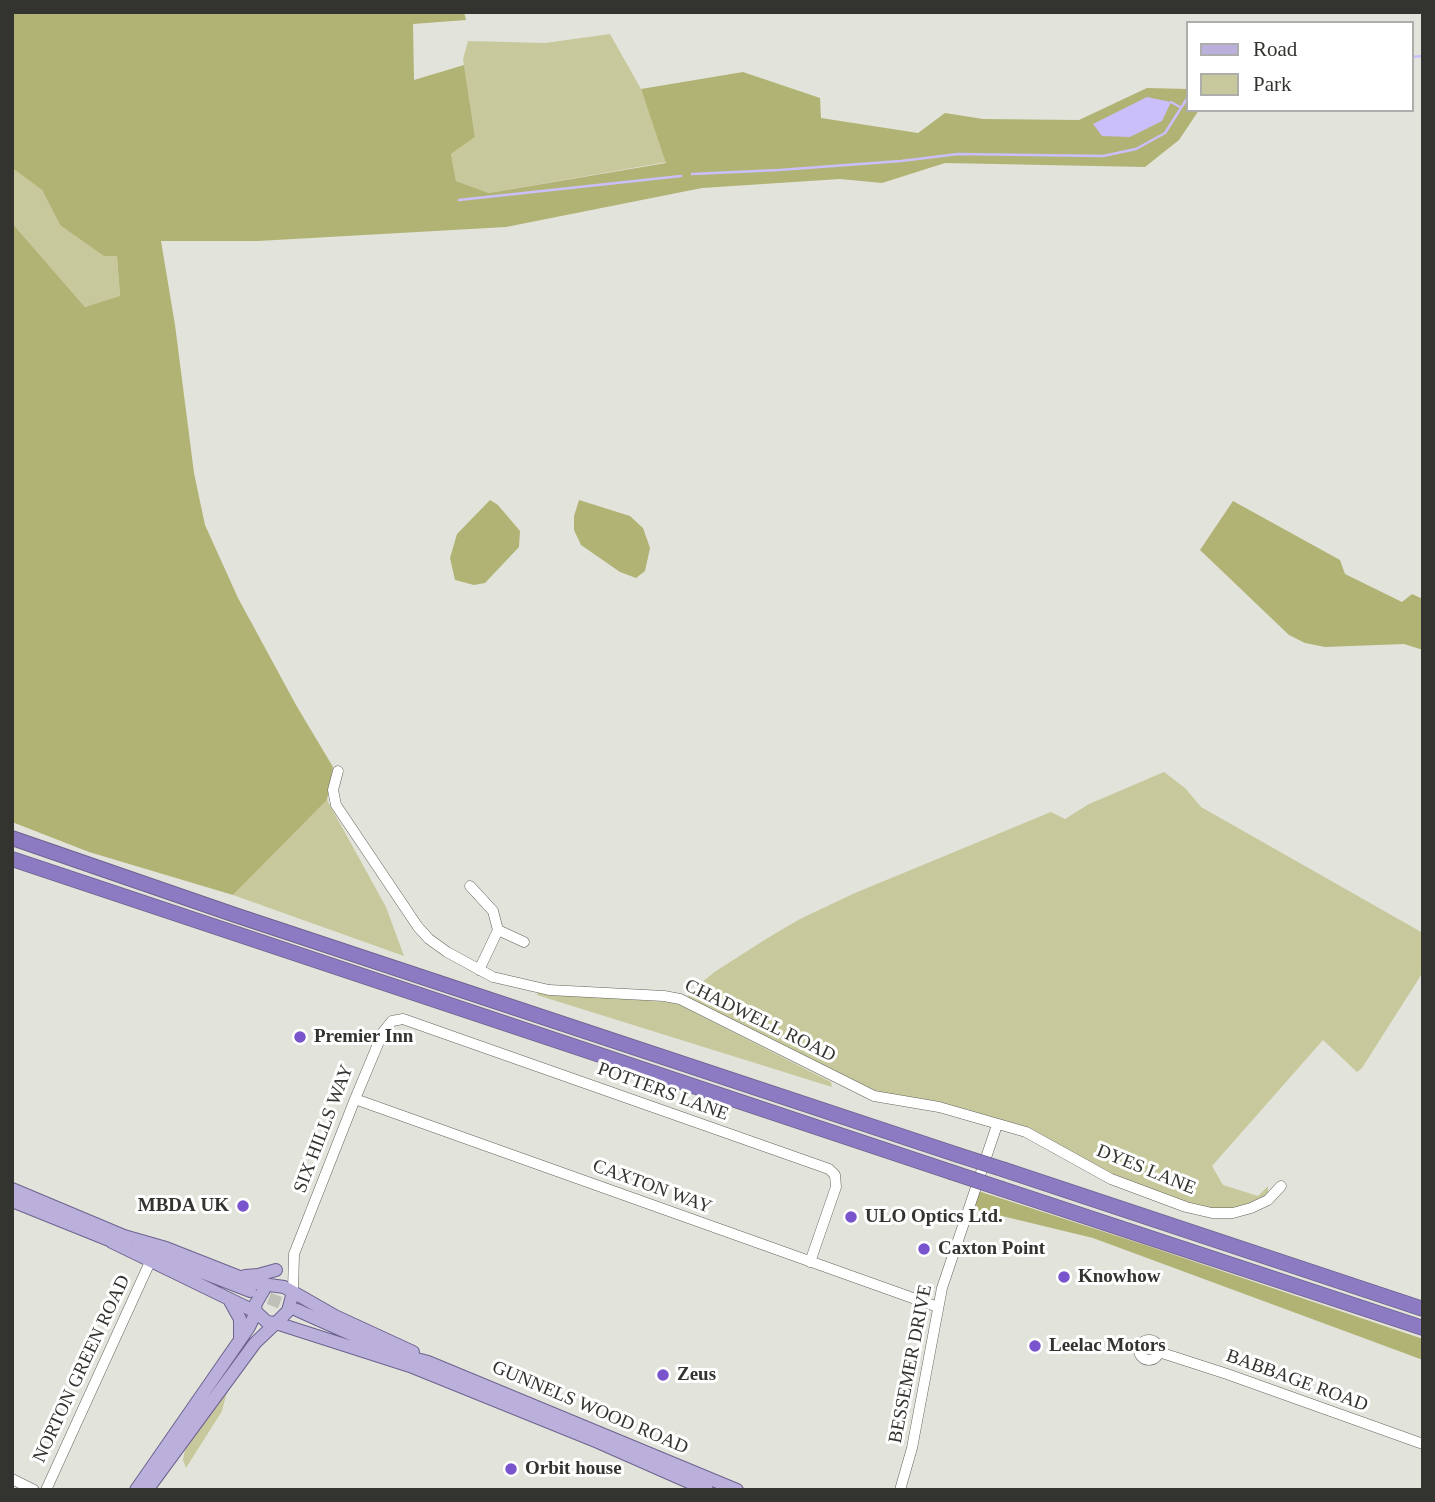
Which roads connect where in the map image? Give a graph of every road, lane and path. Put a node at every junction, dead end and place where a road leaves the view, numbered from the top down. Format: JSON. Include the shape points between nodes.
{"nodes":[{"id":1,"x":336,"y":776,"type":"dead end"},
{"id":2,"x":12,"y":838,"type":"edge"},
{"id":3,"x":12,"y":859,"type":"edge"},
{"id":4,"x":470,"y":886,"type":"dead end"},
{"id":5,"x":498,"y":930,"type":"junction"},
{"id":6,"x":524,"y":942,"type":"dead end"},
{"id":7,"x":479,"y":970,"type":"junction"},
{"id":8,"x":392,"y":1021,"type":"joint"},
{"id":9,"x":355,"y":1099,"type":"junction"},
{"id":10,"x":997,"y":1125,"type":"junction"},
{"id":11,"x":1281,"y":1186,"type":"dead end"},
{"id":12,"x":12,"y":1189,"type":"edge"},
{"id":13,"x":12,"y":1201,"type":"edge"},
{"id":14,"x":124,"y":1236,"type":"junction"},
{"id":15,"x":112,"y":1242,"type":"junction"},
{"id":16,"x":141,"y":1248,"type":"junction"},
{"id":17,"x":294,"y":1254,"type":"junction"},
{"id":18,"x":150,"y":1262,"type":"junction"},
{"id":19,"x":810,"y":1262,"type":"junction"},
{"id":20,"x":276,"y":1270,"type":"junction"},
{"id":21,"x":241,"y":1276,"type":"junction"},
{"id":22,"x":265,"y":1286,"type":"junction"},
{"id":23,"x":250,"y":1291,"type":"tunnel mouth"},
{"id":24,"x":293,"y":1292,"type":"junction"},
{"id":25,"x":229,"y":1299,"type":"junction"},
{"id":26,"x":938,"y":1307,"type":"junction"},
{"id":27,"x":1423,"y":1309,"type":"edge"},
{"id":28,"x":297,"y":1310,"type":"tunnel mouth"},
{"id":29,"x":256,"y":1312,"type":"junction"},
{"id":30,"x":276,"y":1323,"type":"junction"},
{"id":31,"x":1423,"y":1328,"type":"edge"},
{"id":32,"x":240,"y":1337,"type":"junction"},
{"id":33,"x":391,"y":1352,"type":"junction"},
{"id":34,"x":1160,"y":1352,"type":"dead end"},
{"id":35,"x":428,"y":1362,"type":"junction"},
{"id":36,"x":410,"y":1366,"type":"junction"},
{"id":37,"x":1423,"y":1444,"type":"edge"},
{"id":38,"x":12,"y":1479,"type":"edge"},
{"id":39,"x":34,"y":1490,"type":"edge"},
{"id":40,"x":46,"y":1490,"type":"edge"},
{"id":41,"x":136,"y":1490,"type":"edge"},
{"id":42,"x":147,"y":1490,"type":"edge"},
{"id":43,"x":707,"y":1490,"type":"edge"},
{"id":44,"x":737,"y":1490,"type":"edge"},
{"id":45,"x":900,"y":1490,"type":"edge"}],
"edges":[{"from":1,"to":7,"type":"street","name":"CHADWELL ROAD","via":[[333,790],[341,813],[429,939]]},
{"from":2,"to":27,"type":"highway","bridge":true},
{"from":3,"to":31,"type":"highway","bridge":true},
{"from":4,"to":5,"type":"street","via":[[493,911]]},
{"from":5,"to":6,"type":"street"},
{"from":5,"to":7,"type":"street"},
{"from":7,"to":10,"type":"street","name":"CHADWELL ROAD","via":[[513,984],[549,990],[680,999],[874,1096]]},
{"from":8,"to":9,"type":"street","name":"SIX HILLS WAY","via":[[383,1031]]},
{"from":8,"to":19,"type":"street","name":"POTTERS LANE","via":[[409,1020],[828,1169],[835,1175],[836,1187]]},
{"from":9,"to":17,"type":"street","name":"SIX HILLS WAY"},
{"from":9,"to":19,"type":"street","name":"CAXTON WAY"},
{"from":10,"to":11,"type":"street","name":"DYES LANE","via":[[1026,1132],[1121,1183],[1212,1213],[1251,1208],[1268,1200]]},
{"from":10,"to":26,"type":"street","name":"BESSEMER DRIVE"},
{"from":12,"to":14,"type":"main road","name":"GUNNELS WOOD ROAD"},
{"from":13,"to":15,"type":"main road","name":"GUNNELS WOOD ROAD"},
{"from":14,"to":16,"type":"main road","name":"GUNNELS WOOD ROAD"},
{"from":14,"to":21,"type":"main road","name":"GUNNELS WOOD ROAD"},
{"from":15,"to":16,"type":"main road","name":"GUNNELS WOOD ROAD"},
{"from":15,"to":18,"type":"main road","name":"GUNNELS WOOD ROAD"},
{"from":16,"to":23,"type":"main road","name":"GUNNELS WOOD ROAD"},
{"from":17,"to":20,"type":"street","name":"SIX HILLS WAY"},
{"from":17,"to":24,"type":"street","name":"SIX HILLS WAY"},
{"from":18,"to":25,"type":"main road","name":"GUNNELS WOOD ROAD"},
{"from":18,"to":40,"type":"street","name":"NORTON GREEN ROAD"},
{"from":19,"to":26,"type":"street","name":"CAXTON WAY"},
{"from":20,"to":21,"type":"main road"},
{"from":20,"to":22,"type":"street","name":"SIX HILLS WAY"},
{"from":21,"to":22,"type":"main road","name":"GUNNELS WOOD ROAD"},
{"from":22,"to":24,"type":"main road","name":"GUNNELS WOOD ROAD","via":[[278,1285]]},
{"from":22,"to":29,"type":"main road"},
{"from":24,"to":30,"type":"main road","via":[[288,1311]]},
{"from":24,"to":35,"type":"main road","name":"GUNNELS WOOD ROAD"},
{"from":25,"to":29,"type":"main road","name":"GUNNELS WOOD ROAD"},
{"from":25,"to":32,"type":"main road","via":[[240,1319]]},
{"from":26,"to":45,"type":"street","name":"BESSEMER DRIVE","via":[[915,1436]]},
{"from":28,"to":33,"type":"main road","name":"GUNNELS WOOD ROAD"},
{"from":29,"to":30,"type":"main road","name":"GUNNELS WOOD ROAD"},
{"from":29,"to":32,"type":"main road"},
{"from":30,"to":36,"type":"main road","name":"GUNNELS WOOD ROAD"},
{"from":30,"to":42,"type":"main road","via":[[255,1343]]},
{"from":32,"to":41,"type":"main road"},
{"from":33,"to":35,"type":"main road","name":"GUNNELS WOOD ROAD"},
{"from":33,"to":36,"type":"main road","name":"GUNNELS WOOD ROAD"},
{"from":34,"to":37,"type":"street","name":"BABBAGE ROAD"},
{"from":35,"to":44,"type":"main road","name":"GUNNELS WOOD ROAD"},
{"from":36,"to":43,"type":"main road","name":"GUNNELS WOOD ROAD"},
{"from":38,"to":39,"type":"street"}]}
